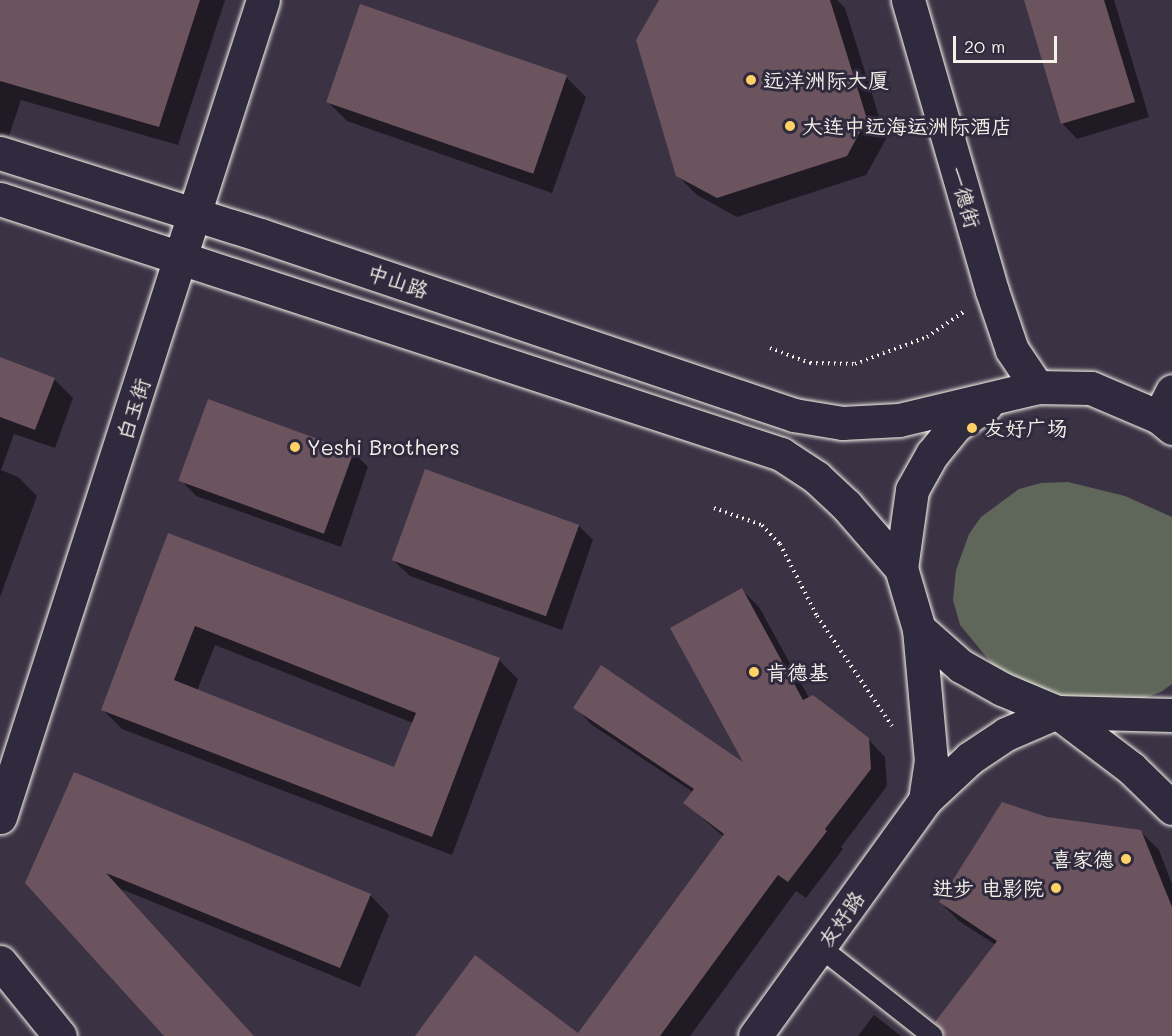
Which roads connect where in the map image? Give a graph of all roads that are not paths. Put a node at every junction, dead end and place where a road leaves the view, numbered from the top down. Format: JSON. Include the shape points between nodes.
{"nodes":[{"id":1,"x":263,"y":0,"type":"edge"},
{"id":2,"x":908,"y":0,"type":"edge"},
{"id":3,"x":0,"y":153,"type":"edge"},
{"id":4,"x":0,"y":199,"type":"edge"},
{"id":5,"x":196,"y":215,"type":"junction"},
{"id":6,"x":183,"y":256,"type":"junction"},
{"id":7,"x":1037,"y":387,"type":"junction"},
{"id":8,"x":996,"y":398,"type":"junction"},
{"id":9,"x":1168,"y":412,"type":"edge"},
{"id":10,"x":900,"y":568,"type":"junction"},
{"id":11,"x":919,"y":629,"type":"junction"},
{"id":12,"x":1057,"y":712,"type":"junction"},
{"id":13,"x":1172,"y":715,"type":"edge"},
{"id":14,"x":925,"y":800,"type":"junction"},
{"id":15,"x":1172,"y":808,"type":"edge"},
{"id":16,"x":0,"y":817,"type":"edge"},
{"id":17,"x":821,"y":948,"type":"junction"},
{"id":18,"x":0,"y":962,"type":"edge"},
{"id":19,"x":60,"y":1036,"type":"edge"},
{"id":20,"x":755,"y":1036,"type":"edge"},
{"id":21,"x":933,"y":1036,"type":"edge"}],
"edges":[{"from":1,"to":5,"type":"main road","name":"白玉街"},
{"from":2,"to":7,"type":"main road","name":"一德街","via":[[992,291],[1012,350]]},
{"from":3,"to":5,"type":"main road","name":"中山路"},
{"from":4,"to":6,"type":"main road","name":"中山路"},
{"from":5,"to":6,"type":"main road","name":"白玉街"},
{"from":5,"to":8,"type":"main road","name":"中山路","via":[[794,415],[842,423],[899,420]]},
{"from":6,"to":10,"type":"main road","name":"中山路","via":[[781,454],[816,477],[846,505]]},
{"from":6,"to":16,"type":"main road","name":"白玉街"},
{"from":7,"to":8,"type":"main road","name":"中山路"},
{"from":7,"to":9,"type":"main road","via":[[1091,388]]},
{"from":8,"to":10,"type":"main road","via":[[955,426],[917,481],[905,523]]},
{"from":10,"to":11,"type":"main road"},
{"from":11,"to":12,"type":"main road","via":[[961,666],[1002,689]]},
{"from":11,"to":14,"type":"main road","via":[[931,760]]},
{"from":12,"to":13,"type":"main road"},
{"from":12,"to":14,"type":"main road","via":[[997,740],[970,758]]},
{"from":12,"to":15,"type":"main road","via":[[1131,768]]},
{"from":14,"to":17,"type":"main road","name":"友好路"},
{"from":17,"to":20,"type":"main road","name":"友好路"},
{"from":17,"to":21,"type":"lane"},
{"from":18,"to":19,"type":"main road"}]}
